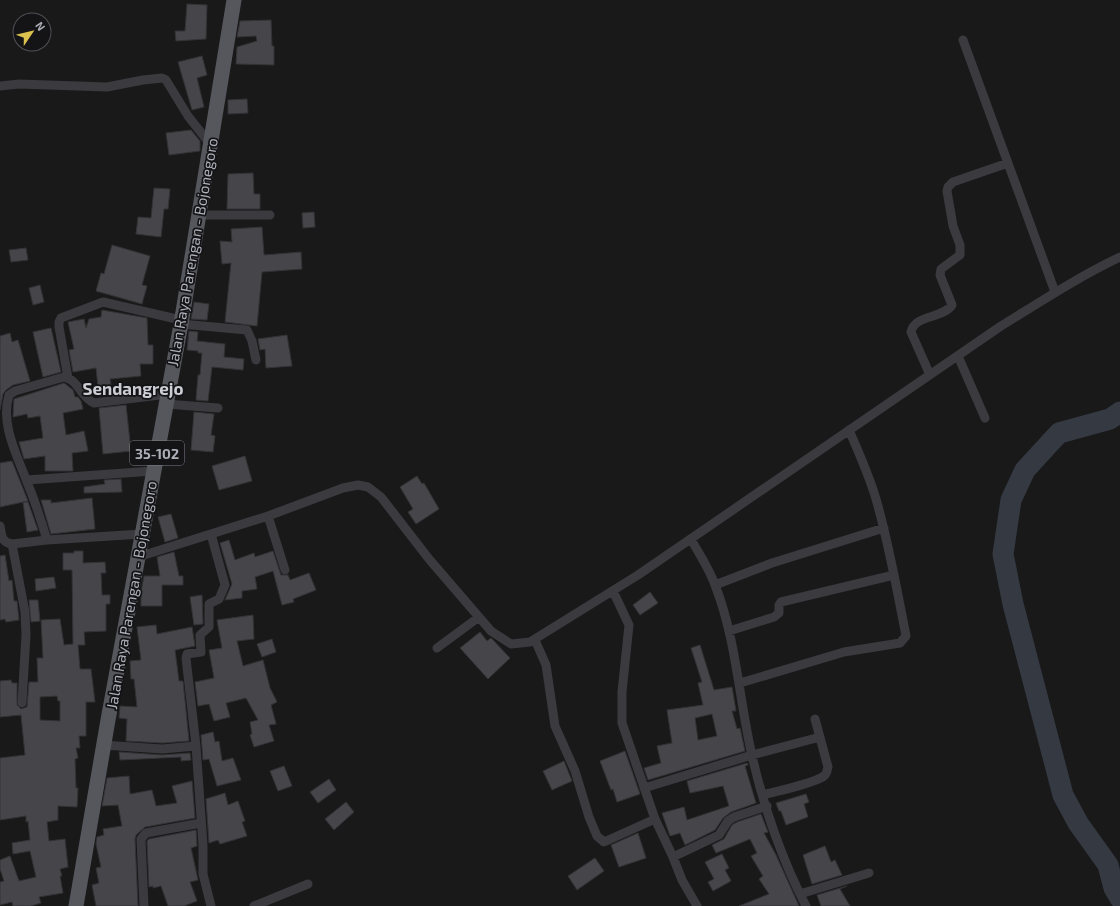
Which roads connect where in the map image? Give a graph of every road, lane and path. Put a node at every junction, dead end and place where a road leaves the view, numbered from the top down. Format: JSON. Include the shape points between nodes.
{"nodes":[{"id":1,"x":234,"y":0,"type":"edge"},
{"id":2,"x":963,"y":40,"type":"dead end"},
{"id":3,"x":0,"y":86,"type":"edge"},
{"id":4,"x":210,"y":144,"type":"junction"},
{"id":5,"x":1008,"y":163,"type":"junction"},
{"id":6,"x":199,"y":215,"type":"junction"},
{"id":7,"x":270,"y":215,"type":"dead end"},
{"id":8,"x":1120,"y":257,"type":"edge"},
{"id":9,"x":1055,"y":292,"type":"junction"},
{"id":10,"x":181,"y":322,"type":"junction"},
{"id":11,"x":958,"y":356,"type":"junction"},
{"id":12,"x":256,"y":360,"type":"dead end"},
{"id":13,"x":930,"y":375,"type":"junction"},
{"id":14,"x":68,"y":378,"type":"junction"},
{"id":15,"x":167,"y":399,"type":"junction"},
{"id":16,"x":218,"y":408,"type":"dead end"},
{"id":17,"x":985,"y":418,"type":"dead end"},
{"id":18,"x":849,"y":430,"type":"junction"},
{"id":19,"x":153,"y":471,"type":"junction"},
{"id":20,"x":27,"y":480,"type":"junction"},
{"id":21,"x":268,"y":516,"type":"junction"},
{"id":22,"x":0,"y":526,"type":"edge"},
{"id":23,"x":884,"y":528,"type":"junction"},
{"id":24,"x":142,"y":534,"type":"junction"},
{"id":25,"x":211,"y":534,"type":"junction"},
{"id":26,"x":691,"y":539,"type":"junction"},
{"id":27,"x":47,"y":540,"type":"junction"},
{"id":28,"x":12,"y":544,"type":"junction"},
{"id":29,"x":138,"y":557,"type":"junction"},
{"id":30,"x":285,"y":570,"type":"dead end"},
{"id":31,"x":894,"y":575,"type":"junction"},
{"id":32,"x":715,"y":585,"type":"junction"},
{"id":33,"x":612,"y":591,"type":"junction"},
{"id":34,"x":479,"y":617,"type":"junction"},
{"id":35,"x":729,"y":630,"type":"junction"},
{"id":36,"x":535,"y":640,"type":"junction"},
{"id":37,"x":437,"y":648,"type":"dead end"},
{"id":38,"x":740,"y":683,"type":"junction"},
{"id":39,"x":22,"y":703,"type":"dead end"},
{"id":40,"x":815,"y":719,"type":"dead end"},
{"id":41,"x":820,"y":737,"type":"junction"},
{"id":42,"x":103,"y":745,"type":"junction"},
{"id":43,"x":196,"y":746,"type":"junction"},
{"id":44,"x":752,"y":755,"type":"junction"},
{"id":45,"x":644,"y":788,"type":"junction"},
{"id":46,"x":763,"y":795,"type":"junction"},
{"id":47,"x":767,"y":806,"type":"junction"},
{"id":48,"x":654,"y":819,"type":"junction"},
{"id":49,"x":201,"y":823,"type":"junction"},
{"id":50,"x":674,"y":857,"type":"junction"},
{"id":51,"x":869,"y":873,"type":"dead end"},
{"id":52,"x":308,"y":884,"type":"dead end"},
{"id":53,"x":800,"y":894,"type":"junction"},
{"id":54,"x":76,"y":906,"type":"edge"},
{"id":55,"x":144,"y":906,"type":"edge"},
{"id":56,"x":211,"y":906,"type":"edge"},
{"id":57,"x":254,"y":906,"type":"edge"},
{"id":58,"x":697,"y":906,"type":"edge"},
{"id":59,"x":806,"y":906,"type":"edge"}],
"edges":[{"from":1,"to":4,"type":"main road","name":"Jalan Raya Parengan - Bojonegoro","number":"35-102"},
{"from":2,"to":5,"type":"street"},
{"from":3,"to":4,"type":"street","via":[[19,84],[107,87],[162,78],[166,80],[188,116]]},
{"from":4,"to":6,"type":"main road","name":"Jalan Raya Parengan - Bojonegoro","number":"35-102"},
{"from":5,"to":9,"type":"street"},
{"from":5,"to":13,"type":"street","via":[[948,186],[960,255],[941,269],[940,275],[952,304],[948,311],[916,322],[911,332]]},
{"from":6,"to":7,"type":"street"},
{"from":6,"to":10,"type":"main road","name":"Jalan Raya Parengan - Bojonegoro","number":"35-102"},
{"from":8,"to":9,"type":"street"},
{"from":9,"to":11,"type":"street"},
{"from":10,"to":12,"type":"street","via":[[247,330]]},
{"from":10,"to":14,"type":"street","via":[[103,302],[62,318],[59,327]]},
{"from":10,"to":15,"type":"main road","name":"Jalan Raya Parengan - Bojonegoro","number":"35-102"},
{"from":11,"to":13,"type":"street"},
{"from":11,"to":17,"type":"street"},
{"from":13,"to":18,"type":"street"},
{"from":14,"to":15,"type":"street","via":[[94,403]]},
{"from":14,"to":20,"type":"street","via":[[15,391],[5,402],[10,446]]},
{"from":15,"to":16,"type":"street"},
{"from":15,"to":19,"type":"main road","name":"Jalan Raya Parengan - Bojonegoro","number":"35-102"},
{"from":18,"to":23,"type":"street","via":[[866,468]]},
{"from":18,"to":26,"type":"street"},
{"from":19,"to":20,"type":"street"},
{"from":19,"to":24,"type":"main road","name":"Jalan Raya Parengan - Bojonegoro","number":"35-102"},
{"from":20,"to":27,"type":"street"},
{"from":21,"to":25,"type":"street"},
{"from":21,"to":30,"type":"street"},
{"from":21,"to":34,"type":"street","via":[[343,488],[368,487],[381,497],[429,559]]},
{"from":22,"to":28,"type":"street","via":[[4,542]]},
{"from":23,"to":31,"type":"street"},
{"from":23,"to":32,"type":"street","via":[[772,563]]},
{"from":24,"to":27,"type":"street"},
{"from":24,"to":29,"type":"main road","name":"Jalan Raya Parengan - Bojonegoro","number":"35-102"},
{"from":25,"to":29,"type":"street"},
{"from":25,"to":43,"type":"street","via":[[224,588],[219,599],[209,604],[209,627],[200,635],[200,653],[186,655]]},
{"from":26,"to":32,"type":"street"},
{"from":26,"to":33,"type":"street"},
{"from":27,"to":28,"type":"street"},
{"from":28,"to":39,"type":"street","via":[[26,635]]},
{"from":29,"to":42,"type":"main road","name":"Jalan Raya Parengan - Bojonegoro","number":"35-102"},
{"from":31,"to":35,"type":"street","via":[[781,602],[779,613],[774,617]]},
{"from":31,"to":38,"type":"street","via":[[906,636],[904,640],[844,652]]},
{"from":32,"to":35,"type":"street"},
{"from":33,"to":36,"type":"street"},
{"from":33,"to":45,"type":"street","via":[[629,625],[622,692],[622,723]]},
{"from":34,"to":36,"type":"street","via":[[491,631],[511,644]]},
{"from":34,"to":37,"type":"street"},
{"from":35,"to":38,"type":"street"},
{"from":36,"to":48,"type":"street","via":[[546,665],[555,726],[597,836],[604,842]]},
{"from":38,"to":44,"type":"street"},
{"from":40,"to":41,"type":"street"},
{"from":41,"to":44,"type":"street"},
{"from":41,"to":46,"type":"street","via":[[828,767],[824,775]]},
{"from":42,"to":43,"type":"street","via":[[162,749]]},
{"from":42,"to":54,"type":"main road","name":"Jalan Raya Parengan - Bojonegoro","number":"35-102"},
{"from":43,"to":49,"type":"street"},
{"from":44,"to":45,"type":"street"},
{"from":44,"to":46,"type":"street"},
{"from":45,"to":48,"type":"street"},
{"from":46,"to":47,"type":"street"},
{"from":47,"to":50,"type":"street","via":[[734,817],[728,821],[719,835]]},
{"from":47,"to":53,"type":"street"},
{"from":48,"to":50,"type":"street"},
{"from":49,"to":55,"type":"street","via":[[146,833],[143,836],[141,839]]},
{"from":49,"to":56,"type":"street","via":[[204,884]]},
{"from":50,"to":58,"type":"street","via":[[682,880]]},
{"from":51,"to":53,"type":"street"},
{"from":52,"to":57,"type":"street"},
{"from":53,"to":59,"type":"street"}]}
